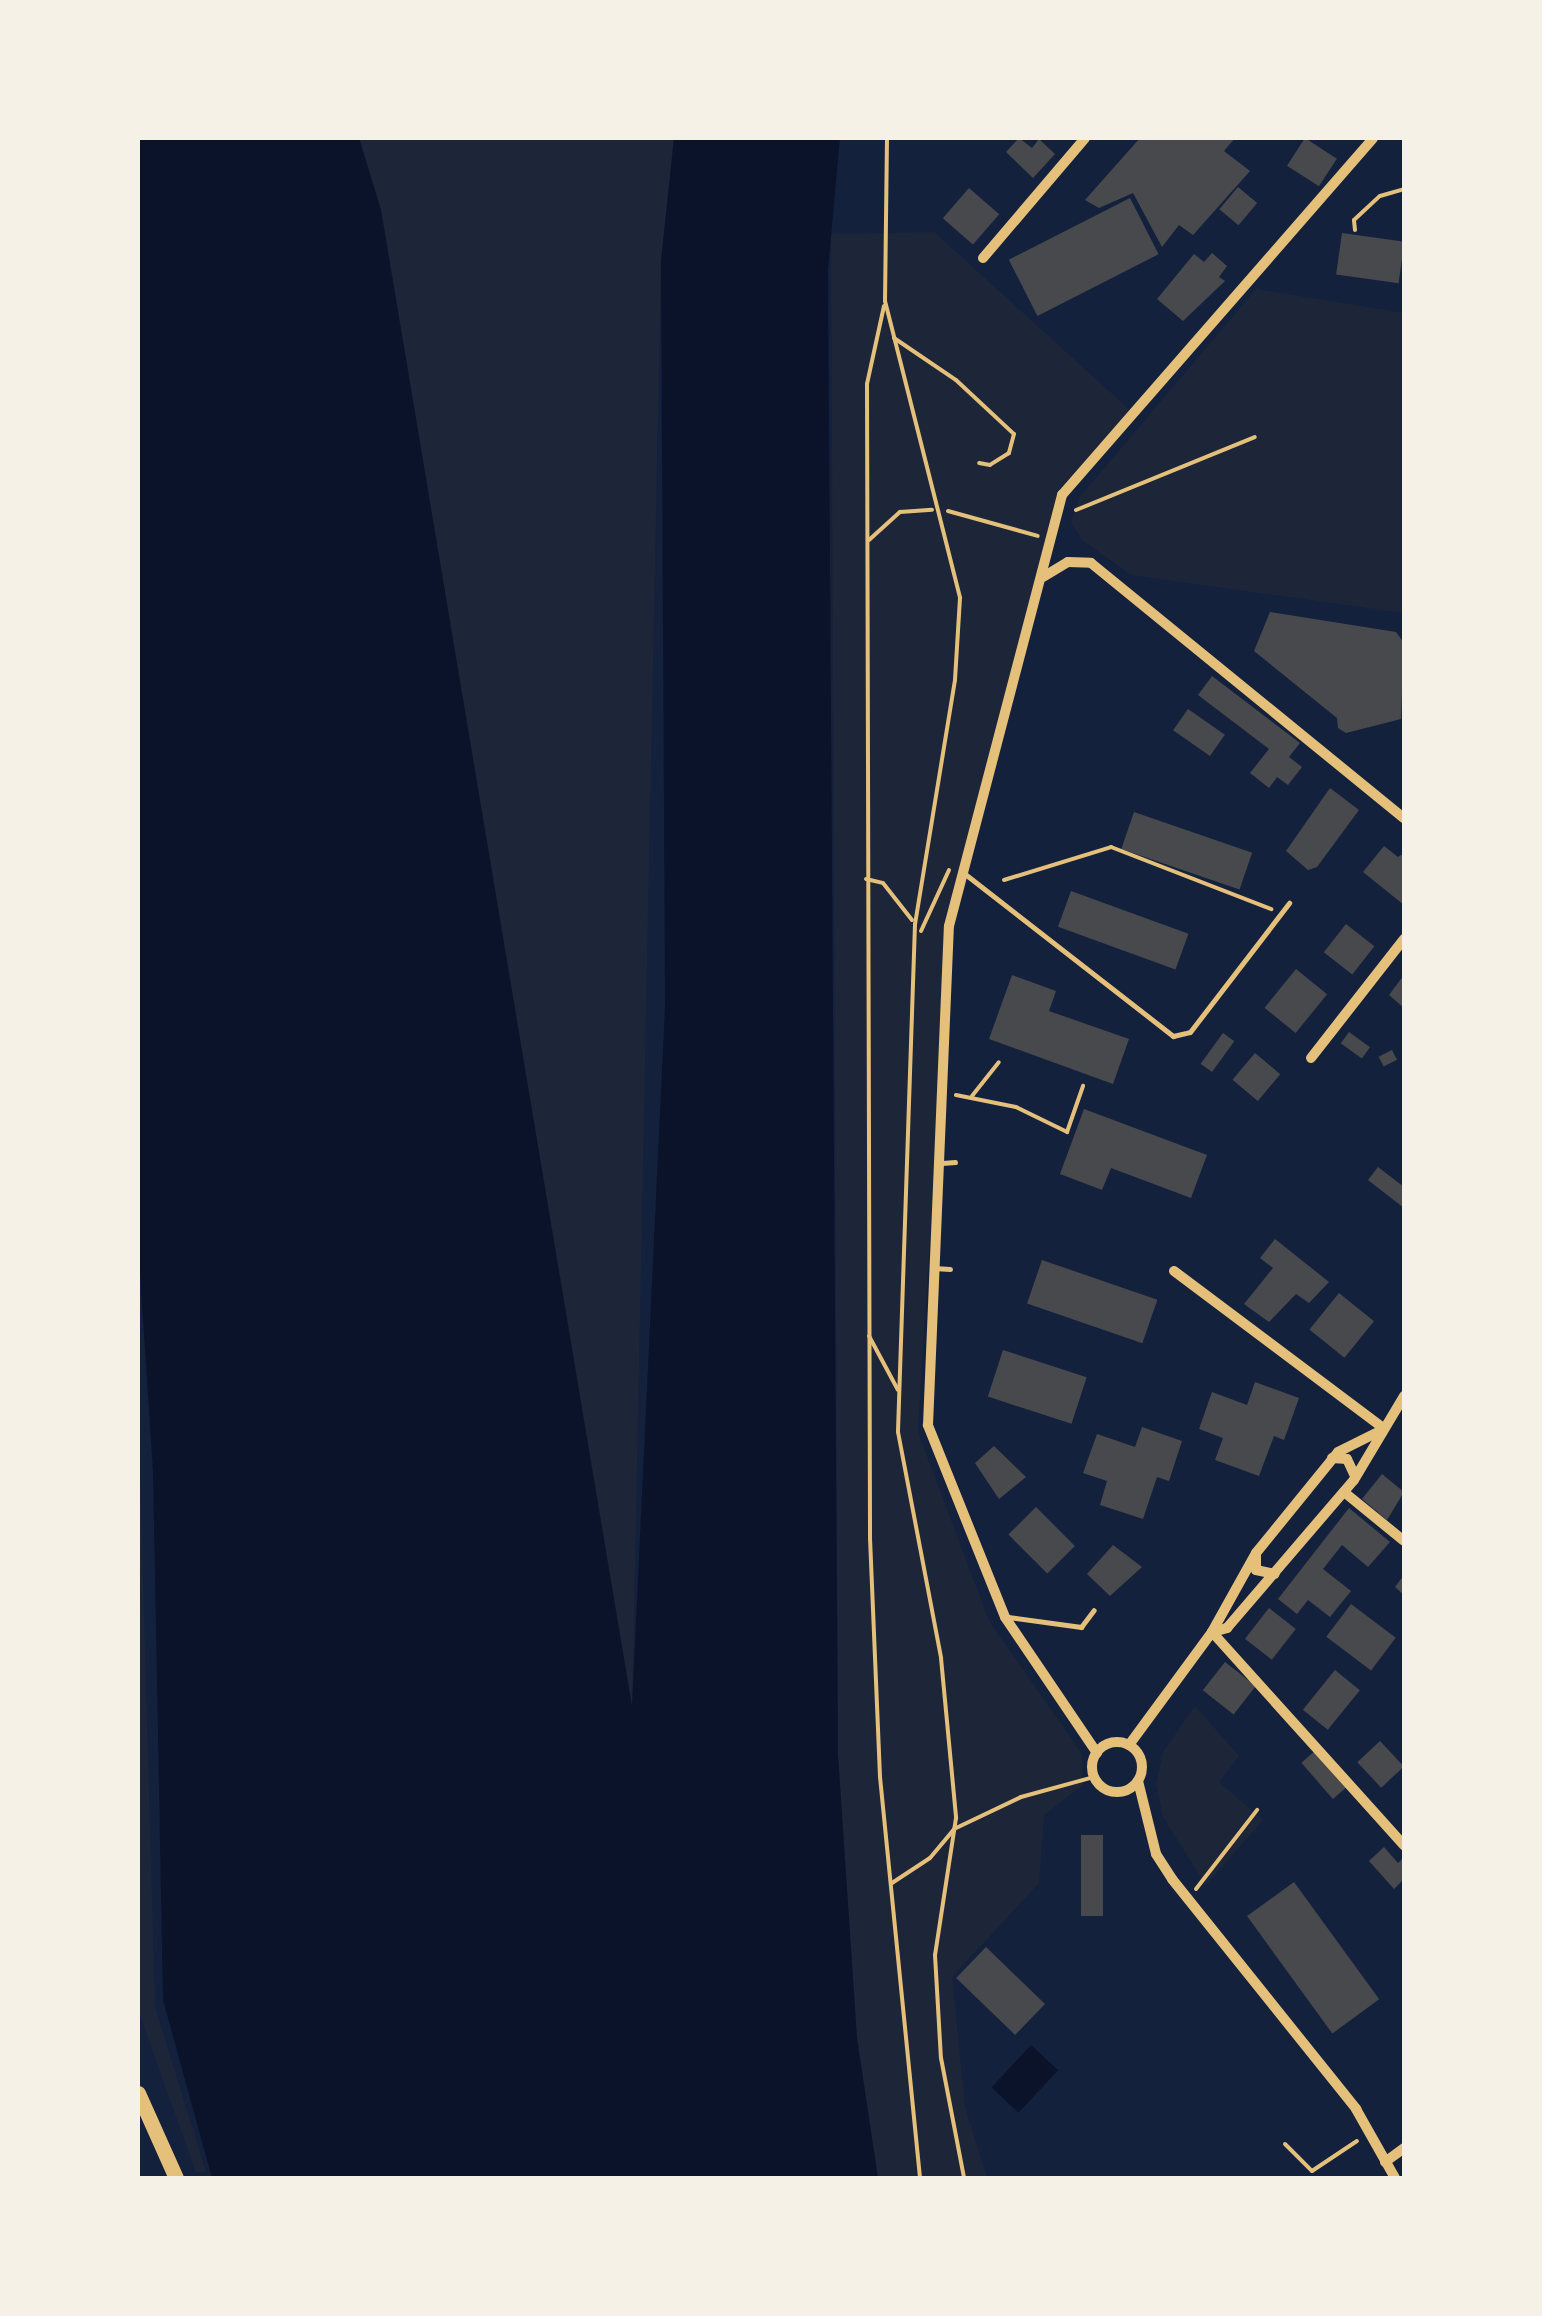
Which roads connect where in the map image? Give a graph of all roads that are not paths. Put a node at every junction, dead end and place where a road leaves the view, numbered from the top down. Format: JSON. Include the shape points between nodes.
{"nodes":[{"id":1,"x":1085,"y":138,"type":"edge"},
{"id":2,"x":1373,"y":138,"type":"edge"},
{"id":3,"x":983,"y":258,"type":"dead end"},
{"id":4,"x":1043,"y":577,"type":"junction"},
{"id":5,"x":1404,"y":818,"type":"edge"},
{"id":6,"x":963,"y":872,"type":"junction"},
{"id":7,"x":1289,"y":903,"type":"dead end"},
{"id":8,"x":1404,"y":940,"type":"edge"},
{"id":9,"x":1311,"y":1058,"type":"dead end"},
{"id":10,"x":938,"y":1162,"type":"junction"},
{"id":11,"x":955,"y":1162,"type":"dead end"},
{"id":12,"x":934,"y":1268,"type":"junction"},
{"id":13,"x":950,"y":1269,"type":"dead end"},
{"id":14,"x":1174,"y":1271,"type":"dead end"},
{"id":15,"x":1404,"y":1396,"type":"edge"},
{"id":16,"x":1380,"y":1430,"type":"junction"},
{"id":17,"x":1332,"y":1458,"type":"junction"},
{"id":18,"x":1354,"y":1480,"type":"junction"},
{"id":19,"x":1344,"y":1492,"type":"junction"},
{"id":20,"x":1404,"y":1541,"type":"edge"},
{"id":21,"x":1256,"y":1553,"type":"junction"},
{"id":22,"x":1276,"y":1573,"type":"junction"},
{"id":23,"x":1094,"y":1610,"type":"dead end"},
{"id":24,"x":1004,"y":1617,"type":"junction"},
{"id":25,"x":1212,"y":1632,"type":"junction"},
{"id":26,"x":1129,"y":1745,"type":"junction"},
{"id":27,"x":1096,"y":1753,"type":"junction"},
{"id":28,"x":1138,"y":1781,"type":"junction"},
{"id":29,"x":1404,"y":1844,"type":"edge"},
{"id":30,"x":138,"y":2093,"type":"edge"},
{"id":31,"x":1404,"y":2148,"type":"edge"},
{"id":32,"x":1386,"y":2162,"type":"junction"},
{"id":33,"x":176,"y":2178,"type":"edge"},
{"id":34,"x":1396,"y":2178,"type":"edge"}],
"edges":[{"from":1,"to":3,"type":"street"},
{"from":2,"to":4,"type":"street","via":[[1062,495]]},
{"from":4,"to":5,"type":"street","via":[[1068,562],[1090,564]]},
{"from":4,"to":6,"type":"street"},
{"from":6,"to":7,"type":"lane","via":[[1173,1036],[1190,1032]]},
{"from":6,"to":10,"type":"street","via":[[948,926]]},
{"from":8,"to":9,"type":"street"},
{"from":10,"to":11,"type":"lane"},
{"from":10,"to":12,"type":"street"},
{"from":12,"to":13,"type":"lane"},
{"from":12,"to":24,"type":"street","via":[[928,1426]]},
{"from":14,"to":16,"type":"street"},
{"from":15,"to":16,"type":"street"},
{"from":16,"to":17,"type":"street"},
{"from":16,"to":18,"type":"street"},
{"from":17,"to":18,"type":"street","via":[[1355,1465]]},
{"from":17,"to":21,"type":"street"},
{"from":18,"to":19,"type":"street"},
{"from":19,"to":20,"type":"street"},
{"from":19,"to":22,"type":"street"},
{"from":21,"to":22,"type":"street","via":[[1256,1570],[1264,1577]]},
{"from":21,"to":25,"type":"street"},
{"from":22,"to":25,"type":"street","via":[[1226,1628]]},
{"from":23,"to":24,"type":"lane","via":[[1080,1626]]},
{"from":24,"to":27,"type":"street"},
{"from":25,"to":26,"type":"street"},
{"from":25,"to":29,"type":"street"},
{"from":26,"to":27,"type":"street","via":[[1108,1744]]},
{"from":26,"to":28,"type":"street","via":[[1140,1757]]},
{"from":27,"to":28,"type":"street","via":[[1094,1776],[1111,1792]]},
{"from":28,"to":32,"type":"street","via":[[1156,1854]]},
{"from":30,"to":33,"type":"main road"},
{"from":31,"to":32,"type":"street"},
{"from":32,"to":34,"type":"street"}]}
